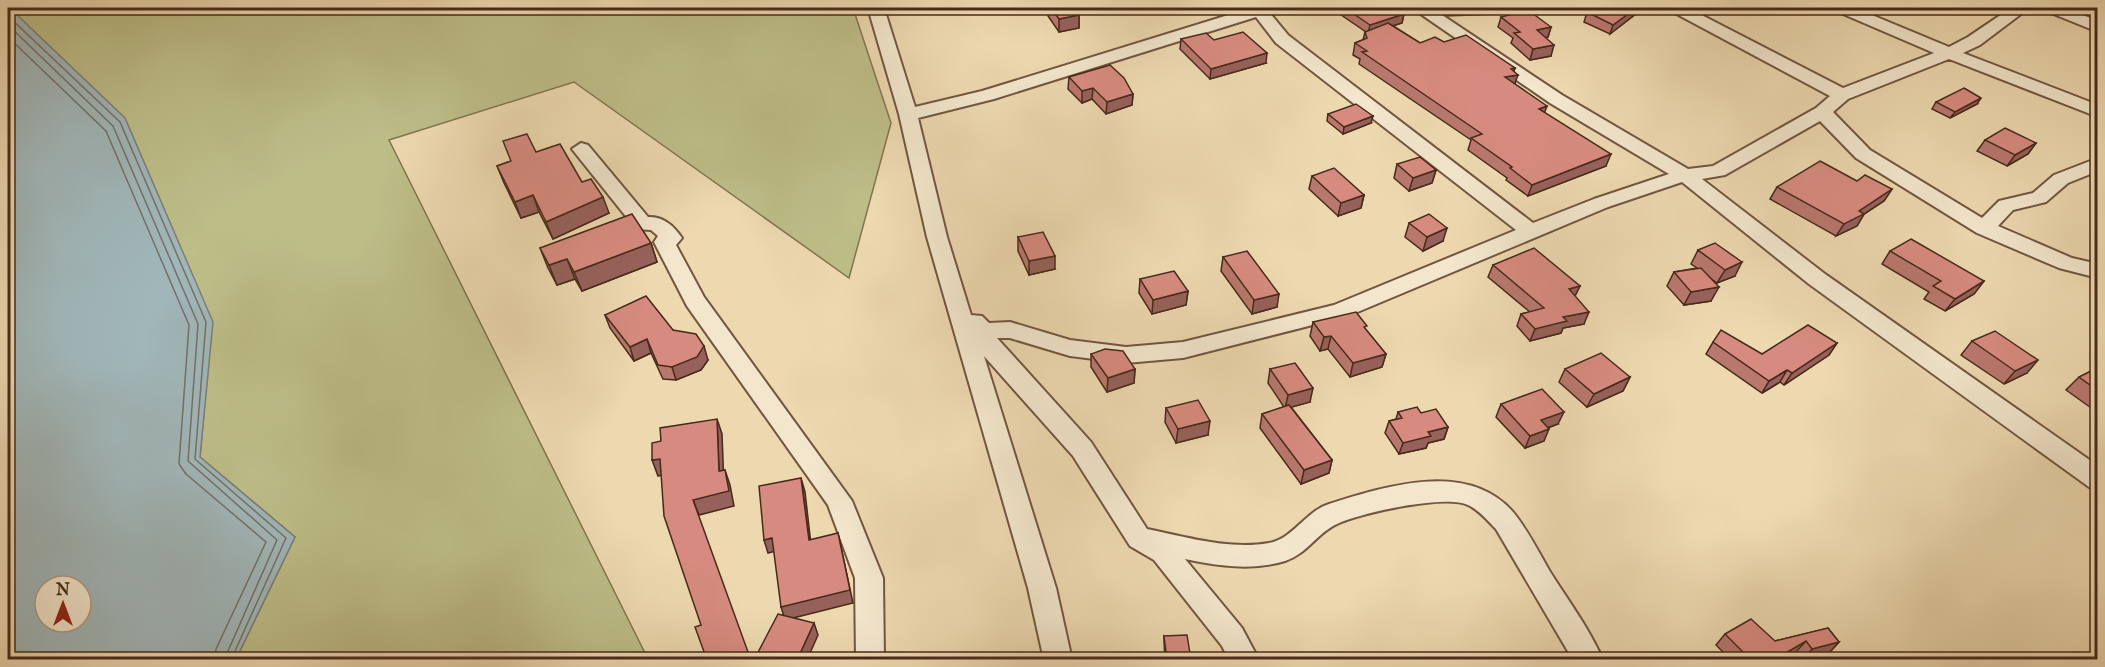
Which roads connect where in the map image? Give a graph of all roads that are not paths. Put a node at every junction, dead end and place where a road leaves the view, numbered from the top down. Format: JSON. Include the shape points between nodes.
{"nodes":[{"id":1,"x":876,"y":8,"type":"edge"},
{"id":2,"x":1490,"y":8,"type":"edge"},
{"id":3,"x":1677,"y":8,"type":"edge"},
{"id":4,"x":1842,"y":8,"type":"edge"},
{"id":5,"x":2021,"y":8,"type":"edge"},
{"id":6,"x":2052,"y":8,"type":"edge"},
{"id":7,"x":1263,"y":9,"type":"edge"},
{"id":8,"x":1424,"y":9,"type":"edge"},
{"id":9,"x":2097,"y":27,"type":"edge"},
{"id":10,"x":1974,"y":41,"type":"junction"},
{"id":11,"x":1949,"y":53,"type":"junction"},
{"id":12,"x":1984,"y":66,"type":"junction"},
{"id":13,"x":1842,"y":95,"type":"junction"},
{"id":14,"x":1822,"y":112,"type":"junction"},
{"id":15,"x":2097,"y":112,"type":"edge"},
{"id":16,"x":908,"y":114,"type":"junction"},
{"id":17,"x":581,"y":149,"type":"dead end"},
{"id":18,"x":2097,"y":164,"type":"edge"},
{"id":19,"x":1685,"y":175,"type":"junction"},
{"id":20,"x":1984,"y":228,"type":"junction"},
{"id":21,"x":1531,"y":232,"type":"junction"},
{"id":22,"x":2097,"y":271,"type":"edge"},
{"id":23,"x":957,"y":307,"type":"junction"},
{"id":24,"x":984,"y":332,"type":"junction"},
{"id":25,"x":2097,"y":480,"type":"edge"},
{"id":26,"x":1139,"y":538,"type":"junction"},
{"id":27,"x":870,"y":660,"type":"edge"},
{"id":28,"x":1058,"y":660,"type":"edge"},
{"id":29,"x":1245,"y":660,"type":"edge"},
{"id":30,"x":1589,"y":660,"type":"edge"}],
"edges":[{"from":1,"to":16,"type":"street"},
{"from":2,"to":8,"type":"street"},
{"from":3,"to":13,"type":"street"},
{"from":4,"to":11,"type":"street"},
{"from":5,"to":10,"type":"street"},
{"from":6,"to":9,"type":"street"},
{"from":7,"to":16,"type":"street","via":[[988,95]]},
{"from":7,"to":21,"type":"street","via":[[1282,39]]},
{"from":8,"to":19,"type":"street","via":[[1556,99]]},
{"from":10,"to":11,"type":"street"},
{"from":10,"to":12,"type":"street"},
{"from":11,"to":12,"type":"street"},
{"from":11,"to":13,"type":"street"},
{"from":12,"to":15,"type":"street"},
{"from":13,"to":14,"type":"street"},
{"from":14,"to":19,"type":"street","via":[[1718,171]]},
{"from":14,"to":20,"type":"street","via":[[1863,154]]},
{"from":16,"to":23,"type":"street"},
{"from":17,"to":27,"type":"street","via":[[643,224],[656,224],[672,238],[664,242],[694,301],[839,501],[869,578]]},
{"from":18,"to":20,"type":"street","via":[[2061,179],[2038,198],[2006,205]]},
{"from":19,"to":21,"type":"street"},
{"from":19,"to":25,"type":"street","via":[[1817,279]]},
{"from":20,"to":22,"type":"street","via":[[2066,264]]},
{"from":21,"to":24,"type":"street","via":[[1340,311],[1183,350],[1126,355],[1070,348],[1010,330]]},
{"from":23,"to":24,"type":"street"},
{"from":23,"to":28,"type":"street","via":[[1042,588]]},
{"from":24,"to":26,"type":"street","via":[[988,346],[1082,449]]},
{"from":26,"to":29,"type":"street","via":[[1163,552],[1232,637]]},
{"from":26,"to":30,"type":"street","via":[[1209,554],[1256,555],[1281,551],[1297,543],[1331,514],[1429,493],[1469,494],[1505,520]]}]}
